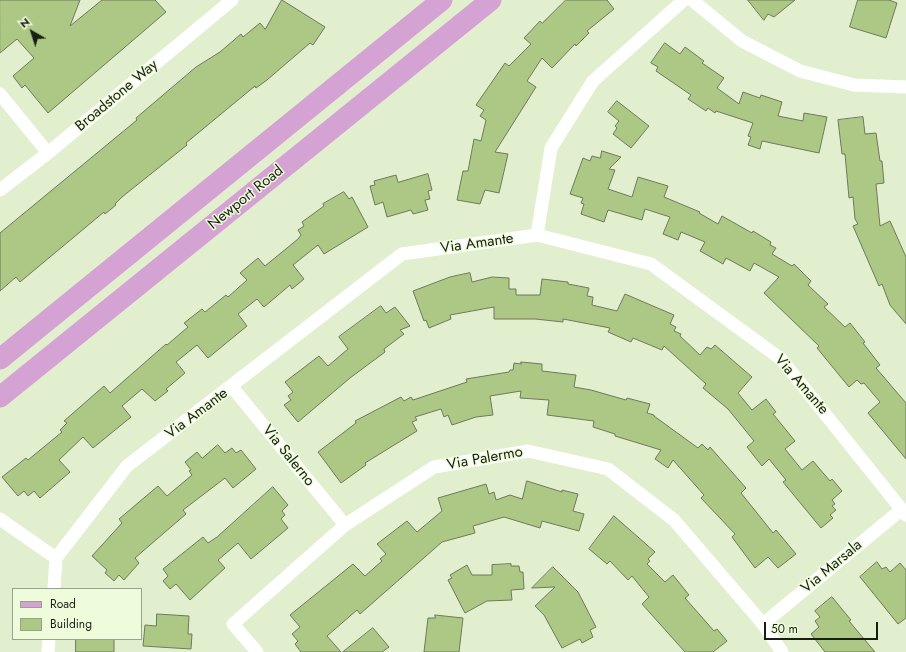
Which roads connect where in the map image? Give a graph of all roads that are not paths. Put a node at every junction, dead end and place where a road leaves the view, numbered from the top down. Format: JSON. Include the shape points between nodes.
{"nodes":[{"id":1,"x":232,"y":0,"type":"edge"},
{"id":2,"x":442,"y":0,"type":"edge"},
{"id":3,"x":491,"y":0,"type":"edge"},
{"id":4,"x":684,"y":0,"type":"edge"},
{"id":5,"x":692,"y":0,"type":"edge"},
{"id":6,"x":906,"y":87,"type":"edge"},
{"id":7,"x":0,"y":94,"type":"edge"},
{"id":8,"x":48,"y":154,"type":"junction"},
{"id":9,"x":0,"y":190,"type":"edge"},
{"id":10,"x":537,"y":235,"type":"junction"},
{"id":11,"x":0,"y":359,"type":"edge"},
{"id":12,"x":232,"y":387,"type":"junction"},
{"id":13,"x":0,"y":397,"type":"edge"},
{"id":14,"x":904,"y":512,"type":"edge"},
{"id":15,"x":0,"y":519,"type":"edge"},
{"id":16,"x":345,"y":525,"type":"junction"},
{"id":17,"x":56,"y":558,"type":"junction"},
{"id":18,"x":54,"y":588,"type":"edge"},
{"id":19,"x":763,"y":624,"type":"junction"},
{"id":20,"x":49,"y":640,"type":"edge"},
{"id":21,"x":48,"y":652,"type":"edge"},
{"id":22,"x":257,"y":652,"type":"edge"},
{"id":23,"x":782,"y":652,"type":"edge"}],
"edges":[{"from":1,"to":8,"type":"street","name":"Broadstone Way"},
{"from":2,"to":11,"type":"main road","name":"Newport Road"},
{"from":3,"to":13,"type":"main road","name":"Newport Road"},
{"from":4,"to":10,"type":"street","via":[[593,81],[576,108],[551,148]]},
{"from":5,"to":6,"type":"street","via":[[742,40],[800,71],[854,85]]},
{"from":7,"to":8,"type":"street"},
{"from":8,"to":9,"type":"street","name":"Broadstone Way"},
{"from":10,"to":12,"type":"street","name":"Via Amante","via":[[402,254]]},
{"from":10,"to":14,"type":"street","name":"Via Amante","via":[[651,264],[781,359]]},
{"from":12,"to":16,"type":"street","name":"Via Salerno"},
{"from":12,"to":17,"type":"street","name":"Via Amante","via":[[127,466]]},
{"from":14,"to":19,"type":"street","name":"Via Marsala"},
{"from":15,"to":17,"type":"street"},
{"from":16,"to":19,"type":"street","name":"Via Palermo","via":[[434,468],[528,451],[608,469],[674,520]]},
{"from":16,"to":22,"type":"street","name":"Via Palermo","via":[[233,624]]},
{"from":17,"to":18,"type":"street"},
{"from":19,"to":23,"type":"street","name":"Via Palermo"},
{"from":20,"to":21,"type":"street"}]}
